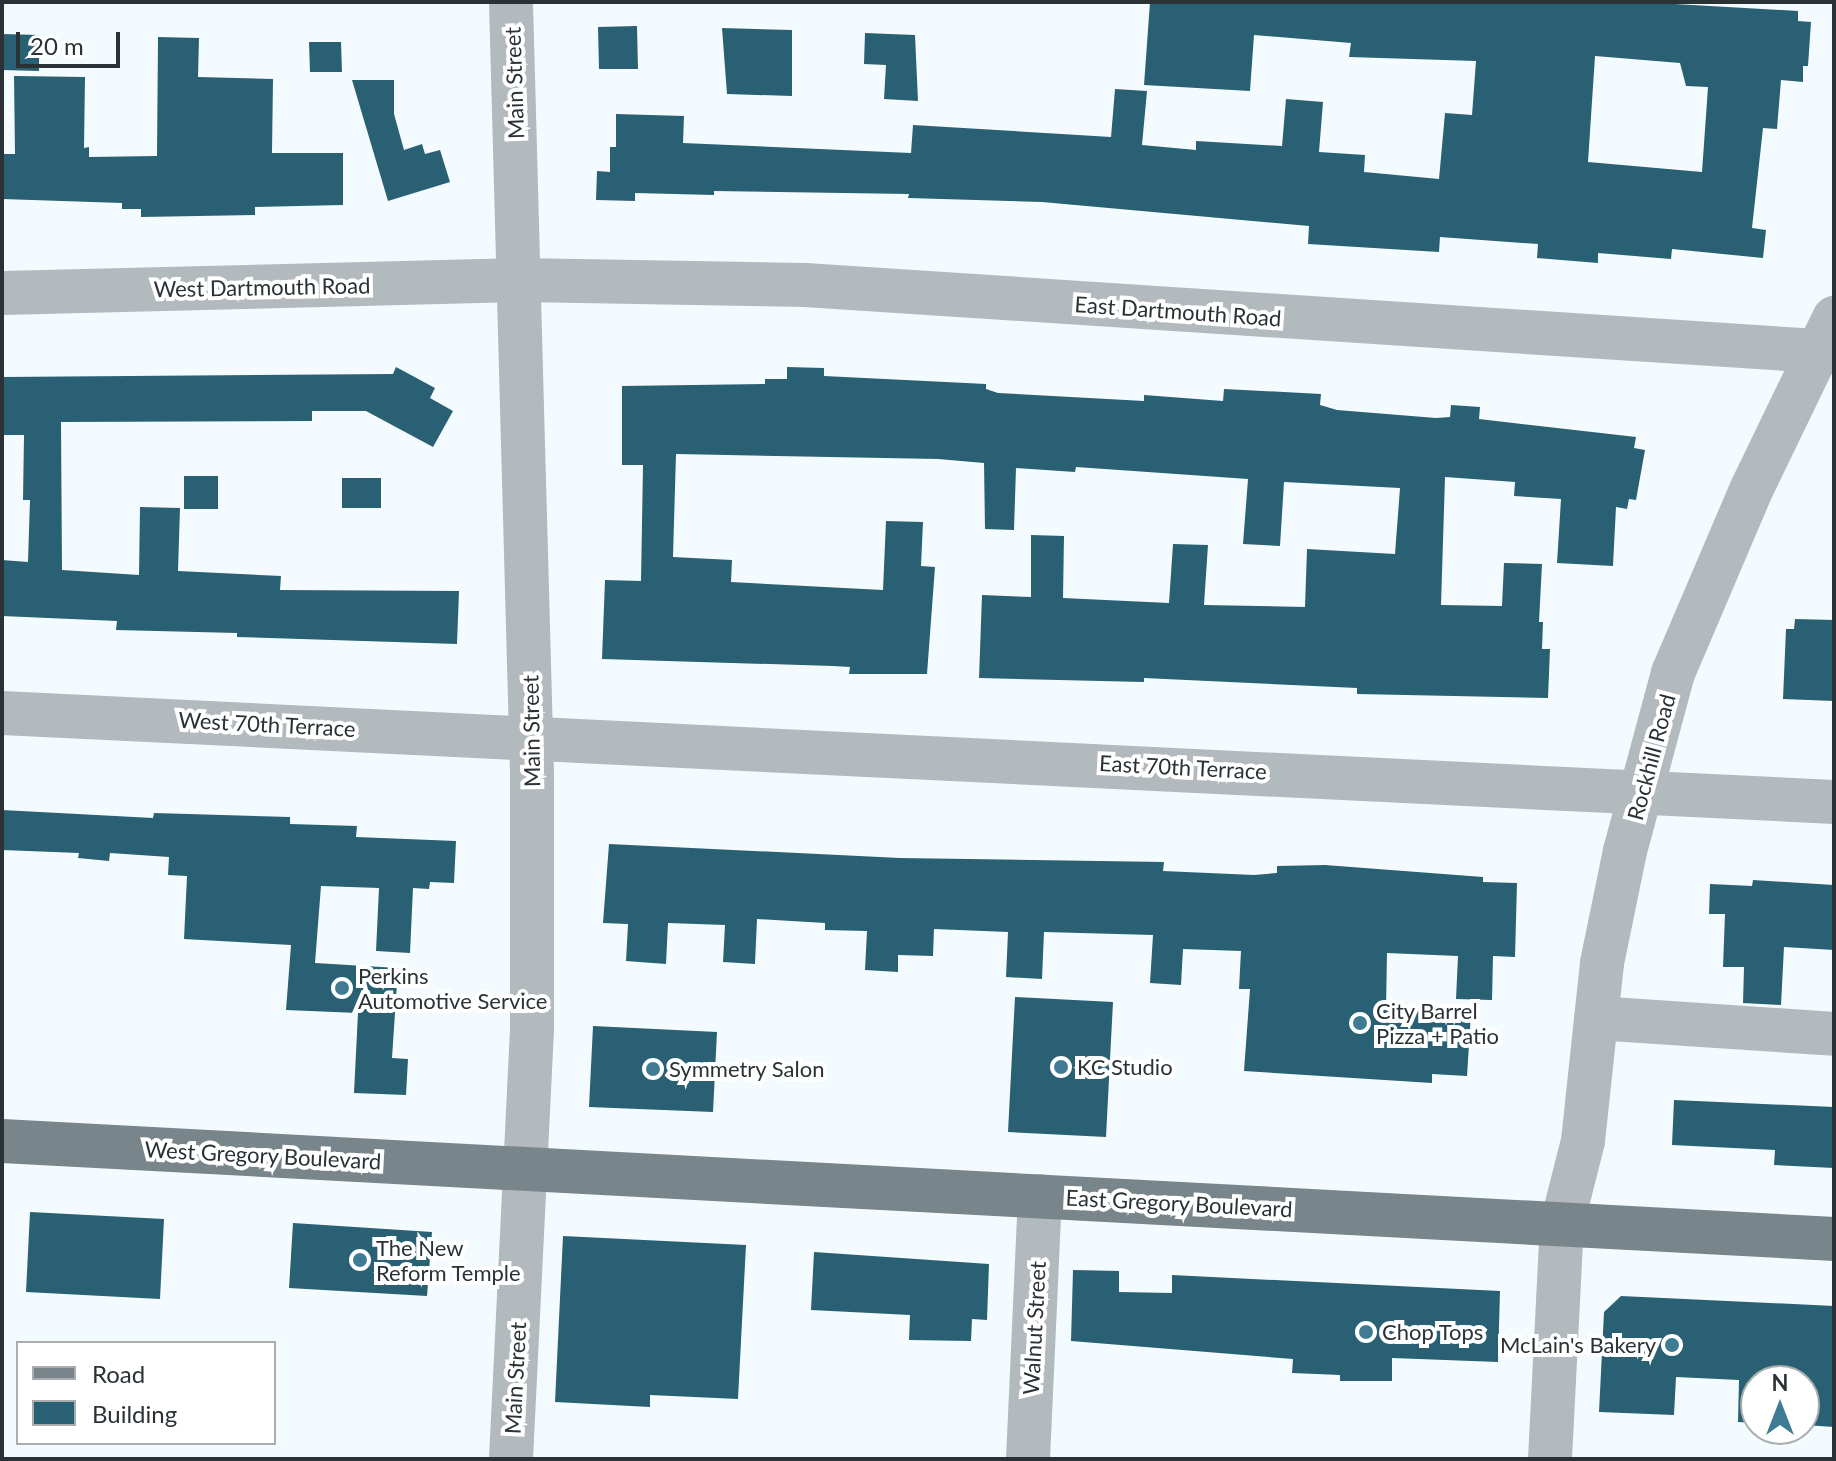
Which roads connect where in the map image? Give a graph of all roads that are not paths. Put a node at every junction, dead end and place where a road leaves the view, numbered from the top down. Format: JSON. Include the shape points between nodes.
{"nodes":[{"id":1,"x":511,"y":2,"type":"edge"},
{"id":2,"x":522,"y":280,"type":"junction"},
{"id":3,"x":2,"y":293,"type":"edge"},
{"id":4,"x":1828,"y":340,"type":"edge"},
{"id":5,"x":2,"y":713,"type":"edge"},
{"id":6,"x":532,"y":736,"type":"junction"},
{"id":7,"x":1644,"y":789,"type":"junction"},
{"id":8,"x":1834,"y":802,"type":"edge"},
{"id":9,"x":1596,"y":1018,"type":"junction"},
{"id":10,"x":1834,"y":1034,"type":"edge"},
{"id":11,"x":2,"y":1141,"type":"edge"},
{"id":12,"x":525,"y":1168,"type":"junction"},
{"id":13,"x":1040,"y":1196,"type":"junction"},
{"id":14,"x":1562,"y":1224,"type":"junction"},
{"id":15,"x":1834,"y":1239,"type":"edge"},
{"id":16,"x":511,"y":1459,"type":"edge"},
{"id":17,"x":1028,"y":1459,"type":"edge"},
{"id":18,"x":1550,"y":1459,"type":"edge"}],
"edges":[{"from":1,"to":2,"type":"street","name":"Main Street"},
{"from":2,"to":3,"type":"street","name":"West Dartmouth Road"},
{"from":2,"to":4,"type":"street","name":"East Dartmouth Road","via":[[805,285]]},
{"from":2,"to":6,"type":"street","name":"Main Street"},
{"from":4,"to":7,"type":"street","name":"Rockhill Road","via":[[1685,644]]},
{"from":5,"to":6,"type":"street","name":"West 70th Terrace"},
{"from":6,"to":7,"type":"street","name":"East 70th Terrace"},
{"from":6,"to":12,"type":"street","name":"Main Street","via":[[532,1028]]},
{"from":7,"to":8,"type":"street","name":"East 70th Terrace"},
{"from":7,"to":9,"type":"street","name":"Rockhill Road","via":[[1614,898]]},
{"from":9,"to":10,"type":"street"},
{"from":9,"to":14,"type":"street","name":"Rockhill Road","via":[[1583,1141]]},
{"from":11,"to":12,"type":"main road","name":"West Gregory Boulevard"},
{"from":12,"to":13,"type":"main road","name":"East Gregory Boulevard"},
{"from":12,"to":16,"type":"street","name":"Main Street"},
{"from":13,"to":14,"type":"main road","name":"East Gregory Boulevard"},
{"from":13,"to":17,"type":"street","name":"Walnut Street"},
{"from":14,"to":15,"type":"main road","name":"East Gregory Boulevard"},
{"from":14,"to":18,"type":"street","name":"Rockhill Road"}]}
